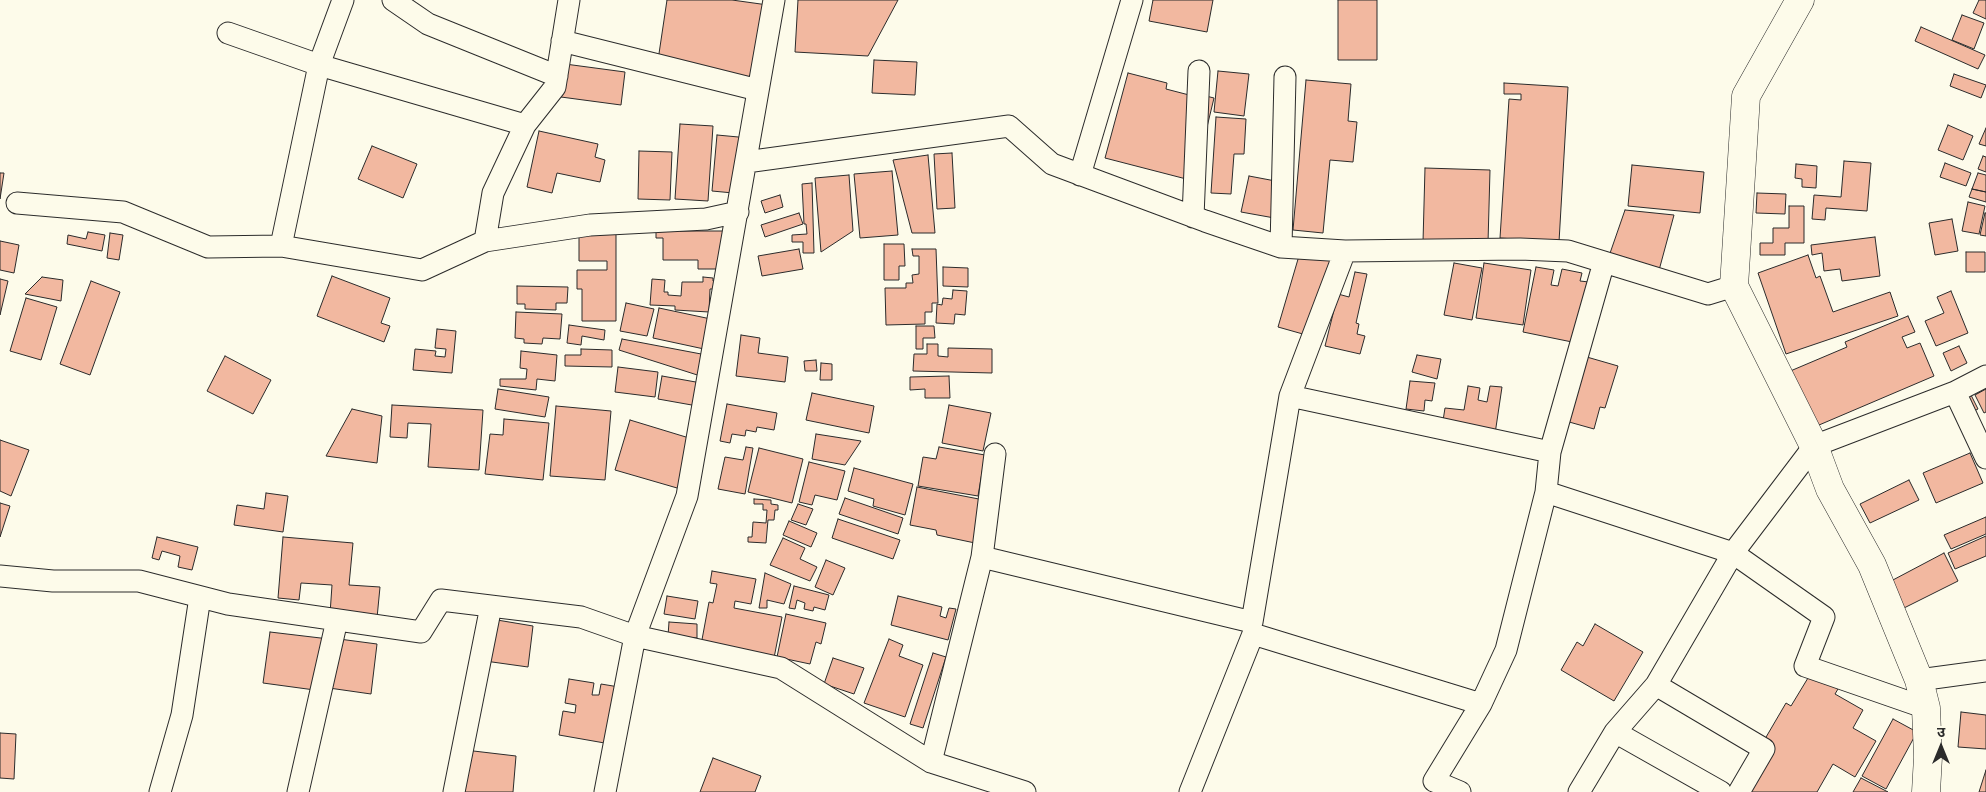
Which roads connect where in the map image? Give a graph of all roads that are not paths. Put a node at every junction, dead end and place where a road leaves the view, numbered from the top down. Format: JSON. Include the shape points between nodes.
{"nodes":[{"id":1,"x":343,"y":0,"type":"edge"},
{"id":2,"x":393,"y":0,"type":"edge"},
{"id":3,"x":568,"y":0,"type":"edge"},
{"id":4,"x":774,"y":0,"type":"edge"},
{"id":5,"x":1132,"y":0,"type":"edge"},
{"id":6,"x":1800,"y":0,"type":"edge"},
{"id":7,"x":228,"y":33,"type":"dead end"},
{"id":8,"x":562,"y":41,"type":"junction"},
{"id":9,"x":319,"y":66,"type":"junction"},
{"id":10,"x":1199,"y":71,"type":"dead end"},
{"id":11,"x":557,"y":76,"type":"junction"},
{"id":12,"x":1285,"y":78,"type":"dead end"},
{"id":13,"x":758,"y":90,"type":"junction"},
{"id":14,"x":525,"y":125,"type":"junction"},
{"id":15,"x":746,"y":162,"type":"junction"},
{"id":16,"x":1080,"y":174,"type":"junction"},
{"id":17,"x":17,"y":203,"type":"dead end"},
{"id":18,"x":738,"y":212,"type":"junction"},
{"id":19,"x":1193,"y":217,"type":"junction"},
{"id":20,"x":485,"y":241,"type":"junction"},
{"id":21,"x":281,"y":246,"type":"junction"},
{"id":22,"x":1281,"y":247,"type":"junction"},
{"id":23,"x":1345,"y":251,"type":"junction"},
{"id":24,"x":1604,"y":262,"type":"junction"},
{"id":25,"x":1734,"y":286,"type":"junction"},
{"id":26,"x":1986,"y":376,"type":"edge"},
{"id":27,"x":1955,"y":392,"type":"junction"},
{"id":28,"x":1290,"y":396,"type":"junction"},
{"id":29,"x":1814,"y":446,"type":"junction"},
{"id":30,"x":1550,"y":452,"type":"junction"},
{"id":31,"x":995,"y":454,"type":"dead end"},
{"id":32,"x":1986,"y":458,"type":"edge"},
{"id":33,"x":1546,"y":492,"type":"junction"},
{"id":34,"x":1733,"y":553,"type":"junction"},
{"id":35,"x":982,"y":557,"type":"junction"},
{"id":36,"x":0,"y":576,"type":"edge"},
{"id":37,"x":200,"y":597,"type":"junction"},
{"id":38,"x":491,"y":606,"type":"junction"},
{"id":39,"x":337,"y":620,"type":"junction"},
{"id":40,"x":635,"y":636,"type":"junction"},
{"id":41,"x":1986,"y":671,"type":"edge"},
{"id":42,"x":1919,"y":680,"type":"junction"},
{"id":43,"x":1656,"y":684,"type":"junction"},
{"id":44,"x":1481,"y":704,"type":"junction"},
{"id":45,"x":1926,"y":708,"type":"junction"},
{"id":46,"x":1615,"y":732,"type":"junction"},
{"id":47,"x":931,"y":762,"type":"junction"},
{"id":48,"x":1685,"y":784,"type":"edge"},
{"id":49,"x":160,"y":792,"type":"edge"},
{"id":50,"x":298,"y":792,"type":"edge"},
{"id":51,"x":454,"y":792,"type":"edge"},
{"id":52,"x":605,"y":792,"type":"edge"},
{"id":53,"x":1025,"y":792,"type":"edge"},
{"id":54,"x":1190,"y":792,"type":"edge"},
{"id":55,"x":1460,"y":792,"type":"edge"},
{"id":56,"x":1580,"y":792,"type":"edge"},
{"id":57,"x":1720,"y":792,"type":"edge"},
{"id":58,"x":1739,"y":792,"type":"edge"},
{"id":59,"x":1926,"y":792,"type":"edge"}],
"edges":[{"from":1,"to":9,"type":"street"},
{"from":2,"to":11,"type":"street","via":[[428,24]]},
{"from":3,"to":8,"type":"street"},
{"from":4,"to":13,"type":"street"},
{"from":5,"to":16,"type":"street"},
{"from":6,"to":25,"type":"street","via":[[1746,96]]},
{"from":7,"to":9,"type":"street"},
{"from":8,"to":11,"type":"street"},
{"from":8,"to":13,"type":"street"},
{"from":9,"to":14,"type":"street"},
{"from":9,"to":21,"type":"street"},
{"from":10,"to":19,"type":"street"},
{"from":11,"to":14,"type":"street","via":[[555,87]]},
{"from":12,"to":22,"type":"street"},
{"from":13,"to":15,"type":"street"},
{"from":14,"to":20,"type":"street","via":[[493,192]]},
{"from":15,"to":16,"type":"street","via":[[1009,126],[1052,164]]},
{"from":15,"to":18,"type":"street"},
{"from":16,"to":19,"type":"street"},
{"from":17,"to":21,"type":"street","via":[[123,212],[208,247]]},
{"from":18,"to":20,"type":"street","via":[[706,219],[590,225]]},
{"from":18,"to":40,"type":"street","via":[[687,496]]},
{"from":19,"to":22,"type":"street"},
{"from":20,"to":21,"type":"street","via":[[422,270]]},
{"from":22,"to":23,"type":"street"},
{"from":23,"to":24,"type":"street","via":[[1568,251]]},
{"from":23,"to":28,"type":"street"},
{"from":24,"to":25,"type":"street","via":[[1708,294]]},
{"from":24,"to":30,"type":"street"},
{"from":25,"to":29,"type":"street"},
{"from":26,"to":27,"type":"street"},
{"from":27,"to":29,"type":"street"},
{"from":27,"to":32,"type":"street"},
{"from":28,"to":30,"type":"street"},
{"from":28,"to":35,"type":"street","via":[[1252,622]]},
{"from":29,"to":34,"type":"street"},
{"from":29,"to":42,"type":"street","via":[[1830,489],[1872,565]]},
{"from":30,"to":33,"type":"street"},
{"from":31,"to":35,"type":"street"},
{"from":33,"to":34,"type":"street"},
{"from":33,"to":44,"type":"street","via":[[1506,650]]},
{"from":34,"to":43,"type":"street"},
{"from":34,"to":45,"type":"street","via":[[1824,617],[1805,666]]},
{"from":35,"to":47,"type":"street"},
{"from":36,"to":37,"type":"street","via":[[54,581],[139,581]]},
{"from":37,"to":39,"type":"street"},
{"from":37,"to":49,"type":"street","via":[[182,715]]},
{"from":38,"to":39,"type":"street","via":[[441,600],[421,632]]},
{"from":38,"to":40,"type":"street","via":[[581,617]]},
{"from":38,"to":51,"type":"street"},
{"from":39,"to":50,"type":"street"},
{"from":40,"to":47,"type":"street","via":[[781,668]]},
{"from":40,"to":52,"type":"street"},
{"from":41,"to":42,"type":"street"},
{"from":42,"to":45,"type":"street"},
{"from":43,"to":46,"type":"street"},
{"from":43,"to":58,"type":"street","via":[[1764,749]]},
{"from":44,"to":54,"type":"street","via":[[1253,634]]},
{"from":44,"to":55,"type":"street","via":[[1434,781]]},
{"from":45,"to":59,"type":"street"},
{"from":46,"to":48,"type":"street"},
{"from":46,"to":56,"type":"street"},
{"from":47,"to":53,"type":"street"},
{"from":48,"to":57,"type":"street"}]}
